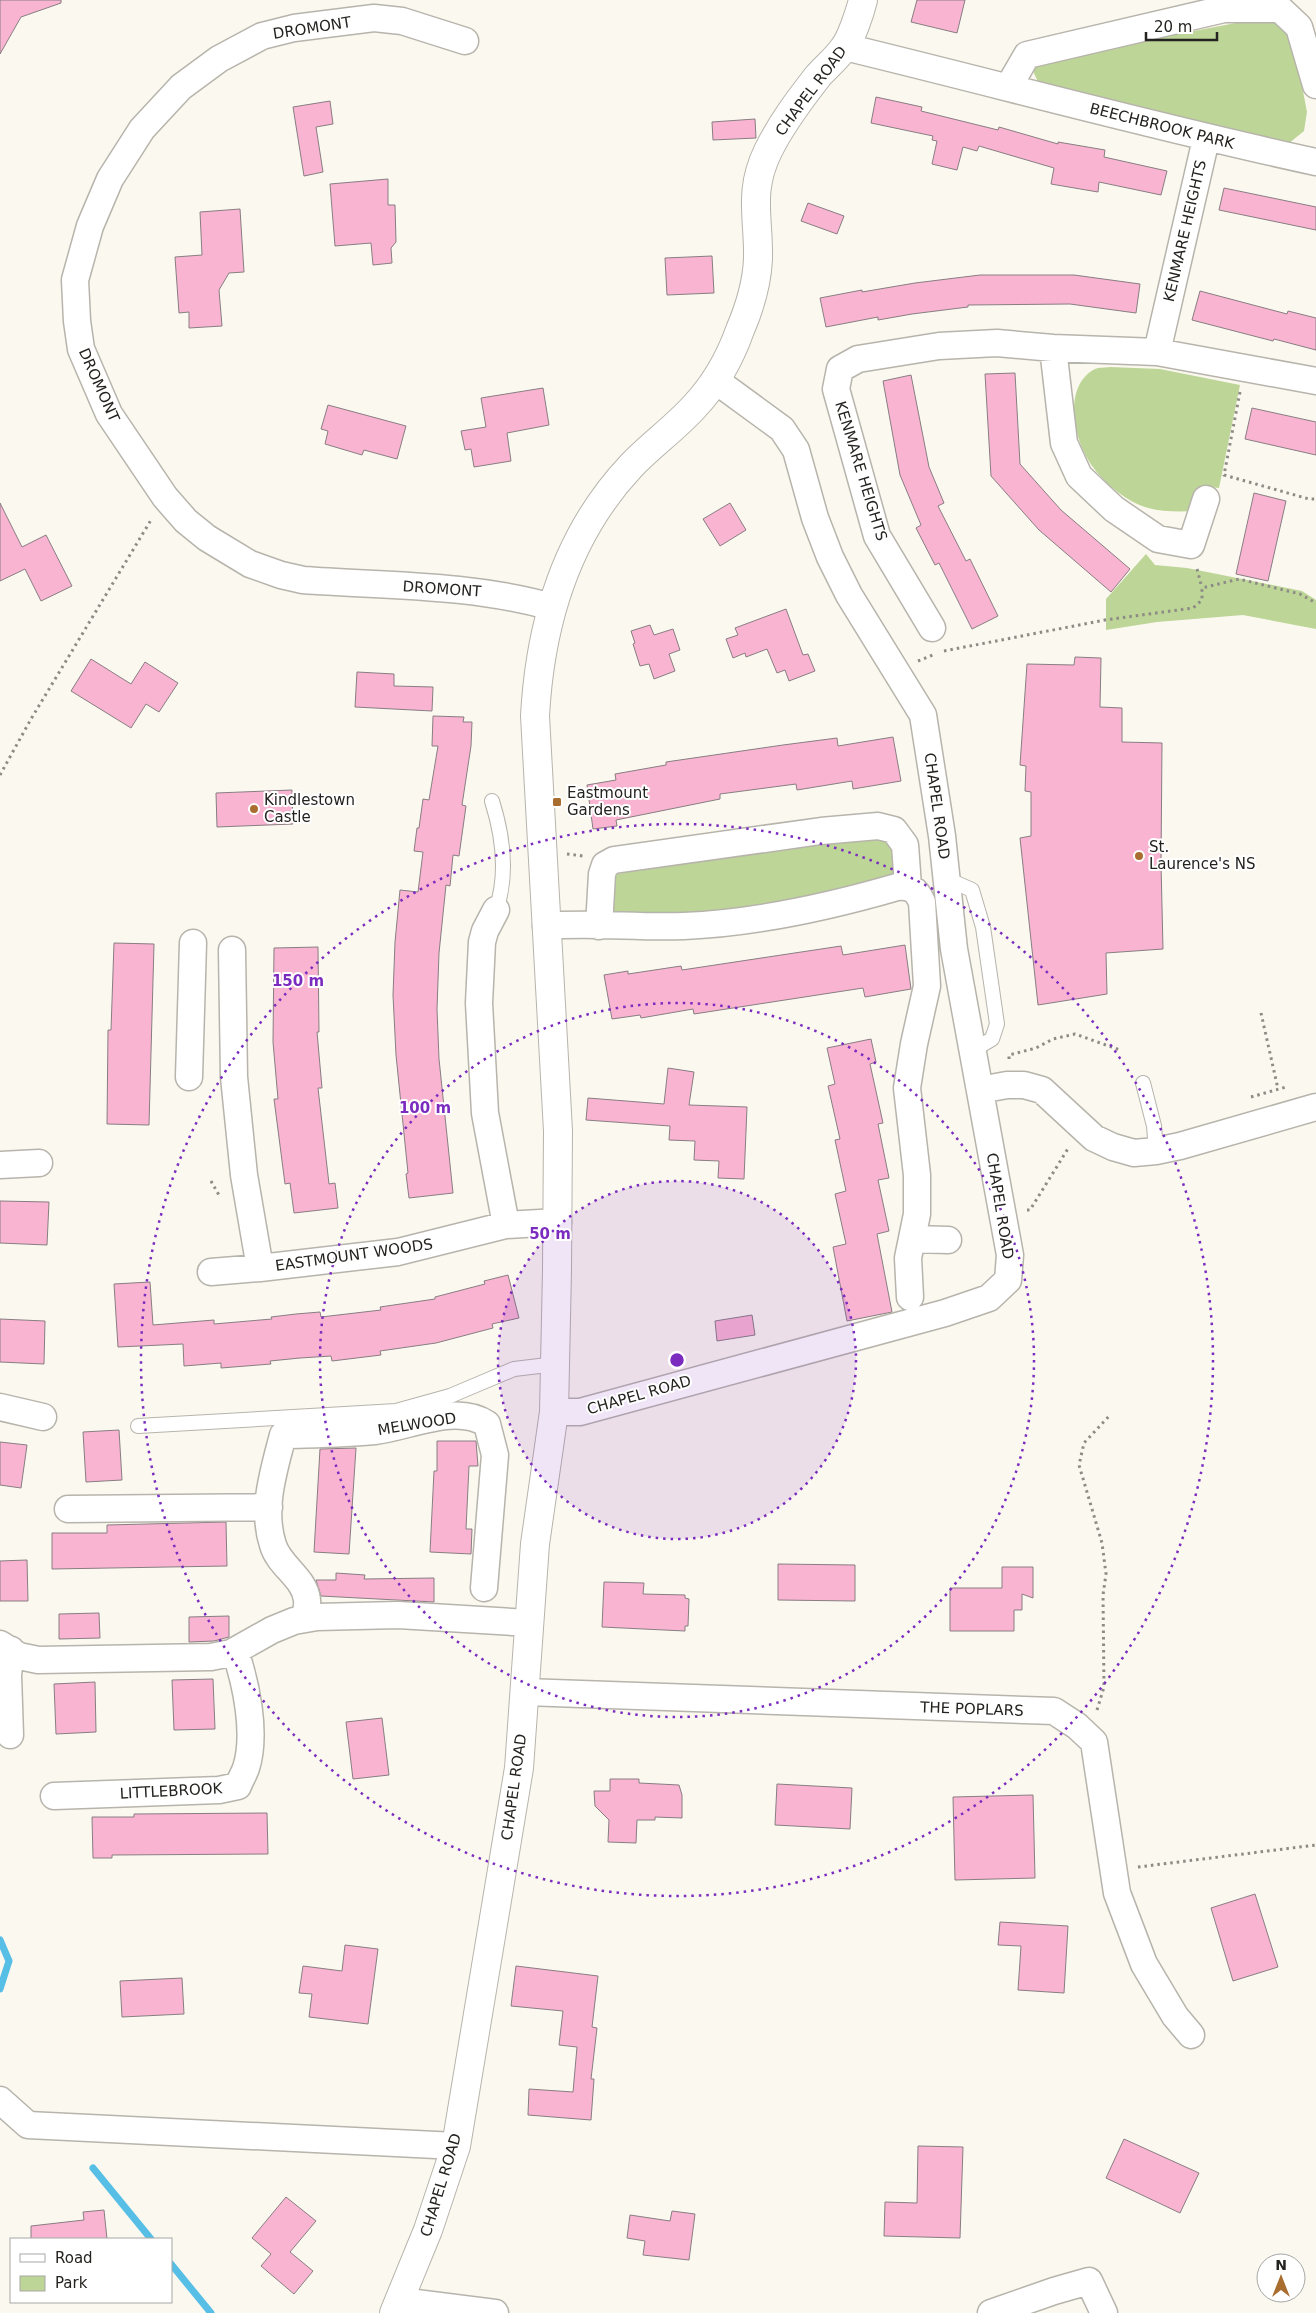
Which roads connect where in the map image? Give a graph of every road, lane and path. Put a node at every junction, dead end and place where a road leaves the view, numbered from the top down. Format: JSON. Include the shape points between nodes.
{"nodes":[{"id":1,"x":863,"y":0,"type":"edge"},
{"id":2,"x":465,"y":41,"type":"dead end"},
{"id":3,"x":845,"y":48,"type":"junction"},
{"id":4,"x":1316,"y":85,"type":"edge"},
{"id":5,"x":1009,"y":86,"type":"junction"},
{"id":6,"x":1206,"y":139,"type":"junction"},
{"id":7,"x":1316,"y":162,"type":"edge"},
{"id":8,"x":1053,"y":348,"type":"junction"},
{"id":9,"x":1157,"y":352,"type":"junction"},
{"id":10,"x":1245,"y":368,"type":"junction"},
{"id":11,"x":715,"y":380,"type":"junction"},
{"id":12,"x":1316,"y":381,"type":"edge"},
{"id":13,"x":165,"y":497,"type":"junction"},
{"id":14,"x":1206,"y":499,"type":"dead end"},
{"id":15,"x":1316,"y":499,"type":"edge"},
{"id":16,"x":1316,"y":603,"type":"edge"},
{"id":17,"x":552,"y":607,"type":"junction"},
{"id":18,"x":932,"y":628,"type":"dead end"},
{"id":19,"x":918,"y":661,"type":"dead end"},
{"id":20,"x":0,"y":776,"type":"edge"},
{"id":21,"x":492,"y":801,"type":"dead end"},
{"id":22,"x":908,"y":886,"type":"junction"},
{"id":23,"x":496,"y":910,"type":"joint"},
{"id":24,"x":546,"y":926,"type":"junction"},
{"id":25,"x":599,"y":926,"type":"junction"},
{"id":26,"x":193,"y":943,"type":"dead end"},
{"id":27,"x":232,"y":950,"type":"dead end"},
{"id":28,"x":1261,"y":1013,"type":"dead end"},
{"id":29,"x":192,"y":1039,"type":"junction"},
{"id":30,"x":232,"y":1039,"type":"junction"},
{"id":31,"x":1120,"y":1050,"type":"dead end"},
{"id":32,"x":190,"y":1077,"type":"dead end"},
{"id":33,"x":1142,"y":1083,"type":"dead end"},
{"id":34,"x":1287,"y":1087,"type":"dead end"},
{"id":35,"x":992,"y":1088,"type":"junction"},
{"id":36,"x":1278,"y":1089,"type":"junction"},
{"id":37,"x":1243,"y":1100,"type":"dead end"},
{"id":38,"x":1316,"y":1107,"type":"edge"},
{"id":39,"x":1070,"y":1144,"type":"dead end"},
{"id":40,"x":1156,"y":1152,"type":"junction"},
{"id":41,"x":39,"y":1163,"type":"dead end"},
{"id":42,"x":0,"y":1165,"type":"edge"},
{"id":43,"x":1003,"y":1216,"type":"junction"},
{"id":44,"x":558,"y":1222,"type":"junction"},
{"id":45,"x":506,"y":1226,"type":"junction"},
{"id":46,"x":912,"y":1239,"type":"junction"},
{"id":47,"x":948,"y":1240,"type":"dead end"},
{"id":48,"x":260,"y":1268,"type":"junction"},
{"id":49,"x":212,"y":1272,"type":"dead end"},
{"id":50,"x":910,"y":1298,"type":"dead end"},
{"id":51,"x":556,"y":1364,"type":"junction"},
{"id":52,"x":0,"y":1407,"type":"edge"},
{"id":53,"x":554,"y":1412,"type":"junction"},
{"id":54,"x":1112,"y":1414,"type":"dead end"},
{"id":55,"x":43,"y":1417,"type":"dead end"},
{"id":56,"x":138,"y":1426,"type":"dead end"},
{"id":57,"x":269,"y":1507,"type":"junction"},
{"id":58,"x":68,"y":1509,"type":"dead end"},
{"id":59,"x":484,"y":1588,"type":"dead end"},
{"id":60,"x":304,"y":1619,"type":"junction"},
{"id":61,"x":529,"y":1623,"type":"junction"},
{"id":62,"x":5,"y":1647,"type":"edge"},
{"id":63,"x":235,"y":1651,"type":"junction"},
{"id":64,"x":525,"y":1692,"type":"junction"},
{"id":65,"x":10,"y":1735,"type":"dead end"},
{"id":66,"x":1087,"y":1736,"type":"junction"},
{"id":67,"x":54,"y":1796,"type":"dead end"},
{"id":68,"x":1316,"y":1846,"type":"edge"},
{"id":69,"x":1139,"y":1867,"type":"dead end"},
{"id":70,"x":1191,"y":2036,"type":"dead end"},
{"id":71,"x":0,"y":2100,"type":"edge"},
{"id":72,"x":456,"y":2146,"type":"junction"},
{"id":73,"x":397,"y":2307,"type":"edge"},
{"id":74,"x":495,"y":2313,"type":"edge"},
{"id":75,"x":991,"y":2313,"type":"edge"},
{"id":76,"x":1104,"y":2313,"type":"edge"}],
"edges":[{"from":1,"to":3,"type":"street","name":"CHAPEL ROAD"},
{"from":2,"to":13,"type":"street","name":"DROMONT","via":[[402,21],[374,18],[294,28],[262,36],[219,59],[181,87],[130,146],[110,179],[90,226],[75,280],[77,321],[81,349],[109,414]]},
{"from":3,"to":5,"type":"street","name":"BEECHBROOK PARK"},
{"from":3,"to":11,"type":"street","name":"CHAPEL ROAD","via":[[819,75],[791,113],[765,158],[757,181],[754,208],[758,259],[750,299],[741,330]]},
{"from":4,"to":5,"type":"street","via":[[1299,27],[1280,9],[1224,9],[1028,55]]},
{"from":5,"to":6,"type":"street","name":"BEECHBROOK PARK"},
{"from":6,"to":7,"type":"street","name":"BEECHBROOK PARK"},
{"from":6,"to":9,"type":"street","name":"KENMARE HEIGHTS"},
{"from":8,"to":9,"type":"street","name":"KENMARE HEIGHTS"},
{"from":8,"to":14,"type":"street","via":[[1064,443],[1079,476],[1114,509],[1158,539],[1191,545]]},
{"from":8,"to":18,"type":"street","name":"KENMARE HEIGHTS","via":[[997,343],[939,346],[858,359],[840,369],[836,389],[877,536]]},
{"from":9,"to":10,"type":"street","name":"KENMARE HEIGHTS"},
{"from":10,"to":12,"type":"street","name":"KENMARE HEIGHTS"},
{"from":10,"to":15,"type":"path","via":[[1224,475]]},
{"from":11,"to":17,"type":"street","via":[[695,407],[632,465],[600,505],[570,558]]},
{"from":11,"to":35,"type":"street","name":"CHAPEL ROAD","via":[[782,429],[796,450],[830,557],[849,595],[923,715],[942,836],[954,949],[973,1050]]},
{"from":13,"to":17,"type":"street","name":"DROMONT","via":[[186,521],[207,538],[250,564],[281,575],[313,581],[468,590],[516,597]]},
{"from":13,"to":20,"type":"path"},
{"from":16,"to":19,"type":"path","via":[[1300,594],[1239,579],[1202,588],[1202,600],[1192,608],[1019,636],[941,652]]},
{"from":17,"to":24,"type":"street","via":[[537,679],[535,716]]},
{"from":21,"to":23,"type":"lane","via":[[500,826],[503,856]]},
{"from":22,"to":25,"type":"street","via":[[731,922]]},
{"from":22,"to":25,"type":"street","via":[[905,845],[894,830],[878,826],[820,831],[614,860],[605,865],[602,874]]},
{"from":22,"to":46,"type":"street","via":[[917,892],[922,902],[928,986],[907,1088],[917,1175],[917,1214]]},
{"from":23,"to":45,"type":"street","via":[[482,942],[479,1003],[485,1113]]},
{"from":24,"to":25,"type":"street"},
{"from":24,"to":44,"type":"street","via":[[558,1131]]},
{"from":26,"to":29,"type":"street"},
{"from":27,"to":30,"type":"street","name":"EASTMOUNT WOODS"},
{"from":28,"to":36,"type":"path"},
{"from":29,"to":30,"type":"street"},
{"from":29,"to":32,"type":"street"},
{"from":30,"to":48,"type":"street","name":"EASTMOUNT WOODS","via":[[244,1174]]},
{"from":31,"to":35,"type":"path","via":[[1075,1034],[1053,1039],[1036,1048],[1009,1055]]},
{"from":33,"to":40,"type":"lane","via":[[1154,1126]]},
{"from":34,"to":36,"type":"path"},
{"from":35,"to":40,"type":"street","via":[[1024,1085],[1042,1090],[1094,1138],[1134,1153]]},
{"from":35,"to":43,"type":"street","name":"CHAPEL ROAD"},
{"from":36,"to":37,"type":"path"},
{"from":38,"to":40,"type":"street"},
{"from":39,"to":43,"type":"path","via":[[1030,1210]]},
{"from":41,"to":42,"type":"street"},
{"from":43,"to":53,"type":"street","name":"CHAPEL ROAD","via":[[1010,1255],[1008,1280],[989,1298],[945,1313],[580,1412]]},
{"from":44,"to":45,"type":"street","name":"EASTMOUNT WOODS"},
{"from":44,"to":51,"type":"street"},
{"from":45,"to":48,"type":"street","name":"EASTMOUNT WOODS","via":[[398,1252]]},
{"from":46,"to":47,"type":"street"},
{"from":46,"to":50,"type":"street","via":[[908,1258]]},
{"from":48,"to":49,"type":"street","name":"EASTMOUNT WOODS"},
{"from":51,"to":53,"type":"street"},
{"from":51,"to":56,"type":"lane","via":[[514,1369],[450,1396],[396,1411]]},
{"from":52,"to":55,"type":"street"},
{"from":53,"to":61,"type":"street","name":"CHAPEL ROAD","via":[[535,1544]]},
{"from":54,"to":66,"type":"path","via":[[1084,1444],[1079,1465],[1102,1542],[1106,1574],[1103,1596],[1104,1687]]},
{"from":57,"to":58,"type":"street"},
{"from":57,"to":59,"type":"street","name":"MELWOOD","via":[[270,1486],[283,1435],[377,1430],[449,1416],[478,1418],[487,1424],[496,1455]]},
{"from":57,"to":60,"type":"street","name":"MELWOOD","via":[[273,1546],[298,1580],[307,1600]]},
{"from":60,"to":61,"type":"street","via":[[398,1615]]},
{"from":60,"to":63,"type":"street","via":[[272,1630]]},
{"from":61,"to":64,"type":"street","name":"CHAPEL ROAD"},
{"from":62,"to":63,"type":"street","via":[[19,1656],[38,1660],[211,1657]]},
{"from":62,"to":65,"type":"street"},
{"from":63,"to":67,"type":"street","name":"LITTLEBROOK","via":[[246,1682],[250,1733],[246,1768],[238,1786],[219,1790]]},
{"from":64,"to":66,"type":"street","name":"THE POPLARS","via":[[1054,1711]]},
{"from":64,"to":72,"type":"street","name":"CHAPEL ROAD","via":[[519,1768]]},
{"from":66,"to":70,"type":"street","name":"THE POPLARS","via":[[1094,1742],[1117,1894],[1144,1964]]},
{"from":68,"to":69,"type":"path"},
{"from":71,"to":72,"type":"street","via":[[28,2125]]},
{"from":72,"to":73,"type":"street","name":"CHAPEL ROAD","via":[[428,2230]]},
{"from":73,"to":74,"type":"street"},
{"from":75,"to":76,"type":"street","via":[[1089,2281]]}]}
